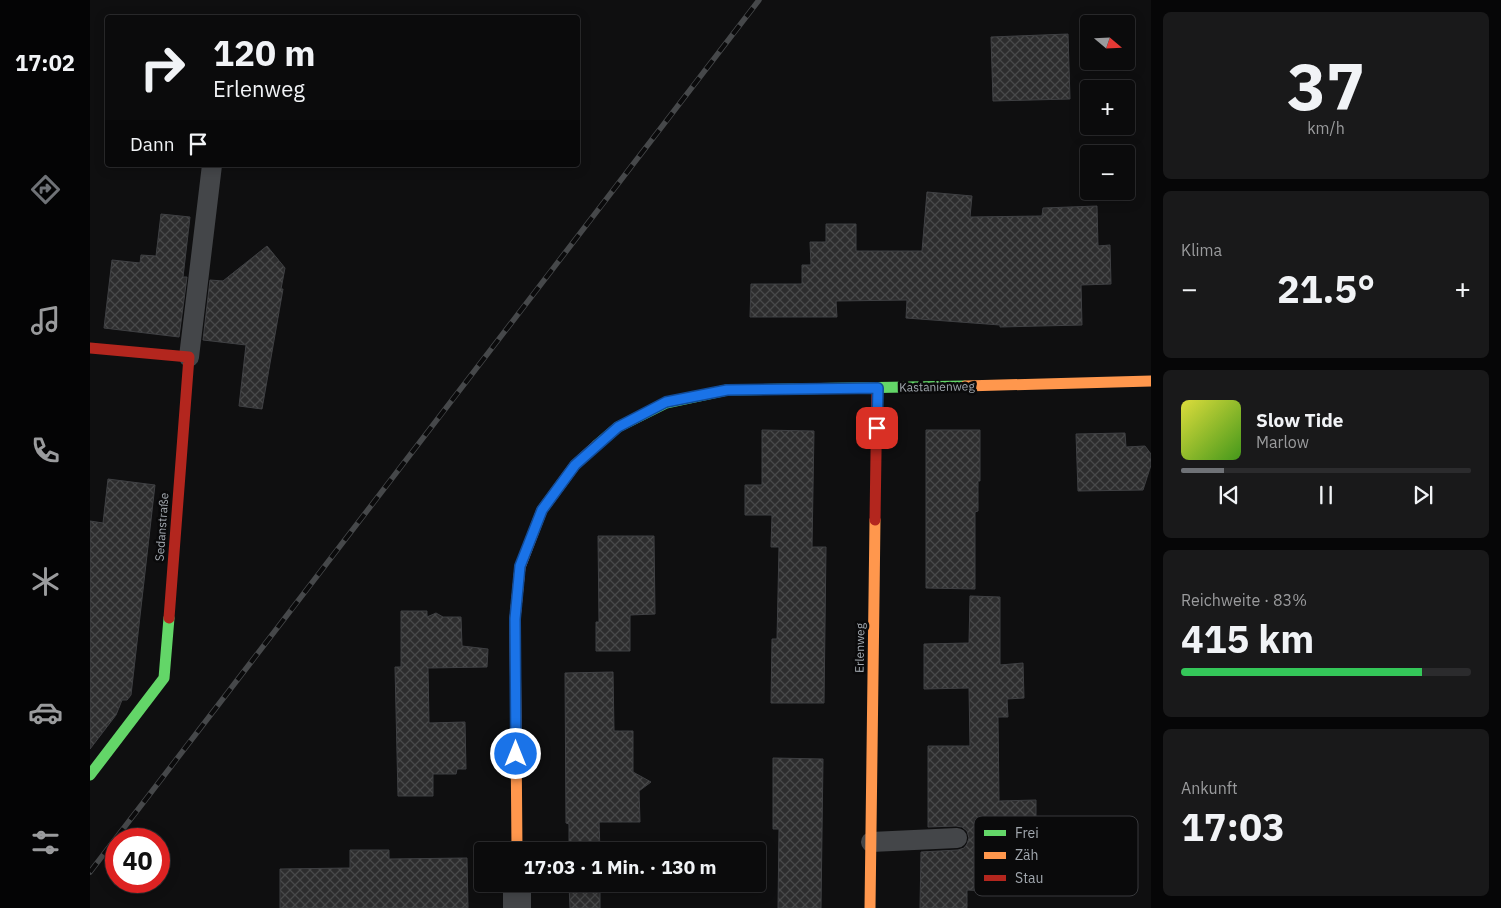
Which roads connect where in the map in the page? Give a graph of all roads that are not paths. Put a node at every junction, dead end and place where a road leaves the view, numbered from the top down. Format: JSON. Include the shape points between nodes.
{"nodes":[{"id":1,"x":212,"y":167,"type":"edge"},
{"id":2,"x":90,"y":348,"type":"edge"},
{"id":3,"x":189,"y":357,"type":"junction"},
{"id":4,"x":1151,"y":382,"type":"edge"},
{"id":5,"x":878,"y":388,"type":"junction"},
{"id":6,"x":90,"y":775,"type":"edge"},
{"id":7,"x":956,"y":838,"type":"dead end"},
{"id":8,"x":517,"y":842,"type":"edge"},
{"id":9,"x":871,"y":842,"type":"junction"},
{"id":10,"x":517,"y":892,"type":"edge"},
{"id":11,"x":518,"y":908,"type":"edge"},
{"id":12,"x":870,"y":908,"type":"edge"}],
"edges":[{"from":1,"to":3,"type":"lane"},
{"from":2,"to":3,"type":"street"},
{"from":3,"to":6,"type":"street","name":"Sedanstraße","via":[[164,678]]},
{"from":4,"to":5,"type":"street","name":"Kastanienweg"},
{"from":5,"to":8,"type":"street","name":"Kastanienweg","via":[[727,390],[666,402],[618,427],[575,465],[542,510],[520,566],[515,619]]},
{"from":5,"to":9,"type":"street","name":"Erlenweg"},
{"from":7,"to":9,"type":"lane"},
{"from":9,"to":12,"type":"street","name":"Erlenweg"},
{"from":10,"to":11,"type":"street"}]}
